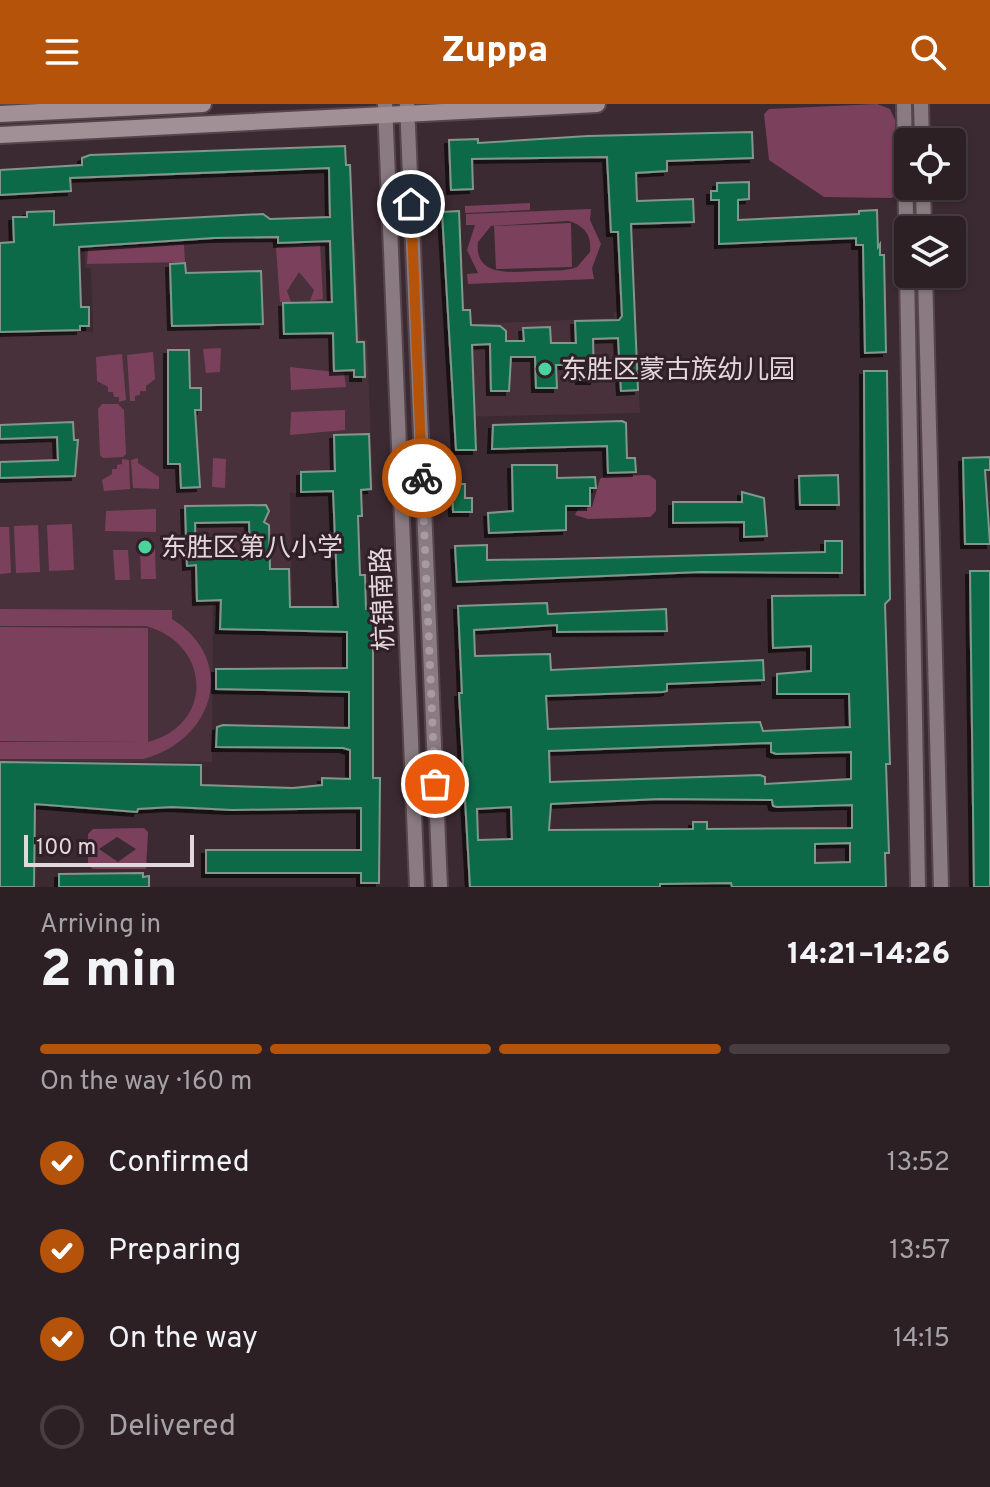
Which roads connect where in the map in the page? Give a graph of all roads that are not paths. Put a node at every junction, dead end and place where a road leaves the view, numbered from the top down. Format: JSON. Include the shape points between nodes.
{"nodes":[{"id":1,"x":203,"y":104,"type":"edge"},
{"id":2,"x":597,"y":104,"type":"edge"},
{"id":3,"x":904,"y":104,"type":"edge"},
{"id":4,"x":921,"y":104,"type":"edge"},
{"id":5,"x":386,"y":110,"type":"edge"},
{"id":6,"x":407,"y":110,"type":"edge"},
{"id":7,"x":0,"y":114,"type":"edge"},
{"id":8,"x":922,"y":128,"type":"edge"},
{"id":9,"x":0,"y":135,"type":"edge"},
{"id":10,"x":925,"y":288,"type":"edge"},
{"id":11,"x":417,"y":887,"type":"edge"},
{"id":12,"x":440,"y":887,"type":"edge"},
{"id":13,"x":918,"y":887,"type":"edge"},
{"id":14,"x":941,"y":887,"type":"edge"}],
"edges":[{"from":1,"to":7,"type":"main road"},
{"from":2,"to":6,"type":"main road"},
{"from":3,"to":13,"type":"main road"},
{"from":4,"to":8,"type":"main road"},
{"from":5,"to":6,"type":"main road"},
{"from":5,"to":9,"type":"main road"},
{"from":5,"to":11,"type":"main road","name":"杭锦南路"},
{"from":6,"to":12,"type":"main road","name":"杭锦南路"},
{"from":10,"to":14,"type":"main road"}]}
